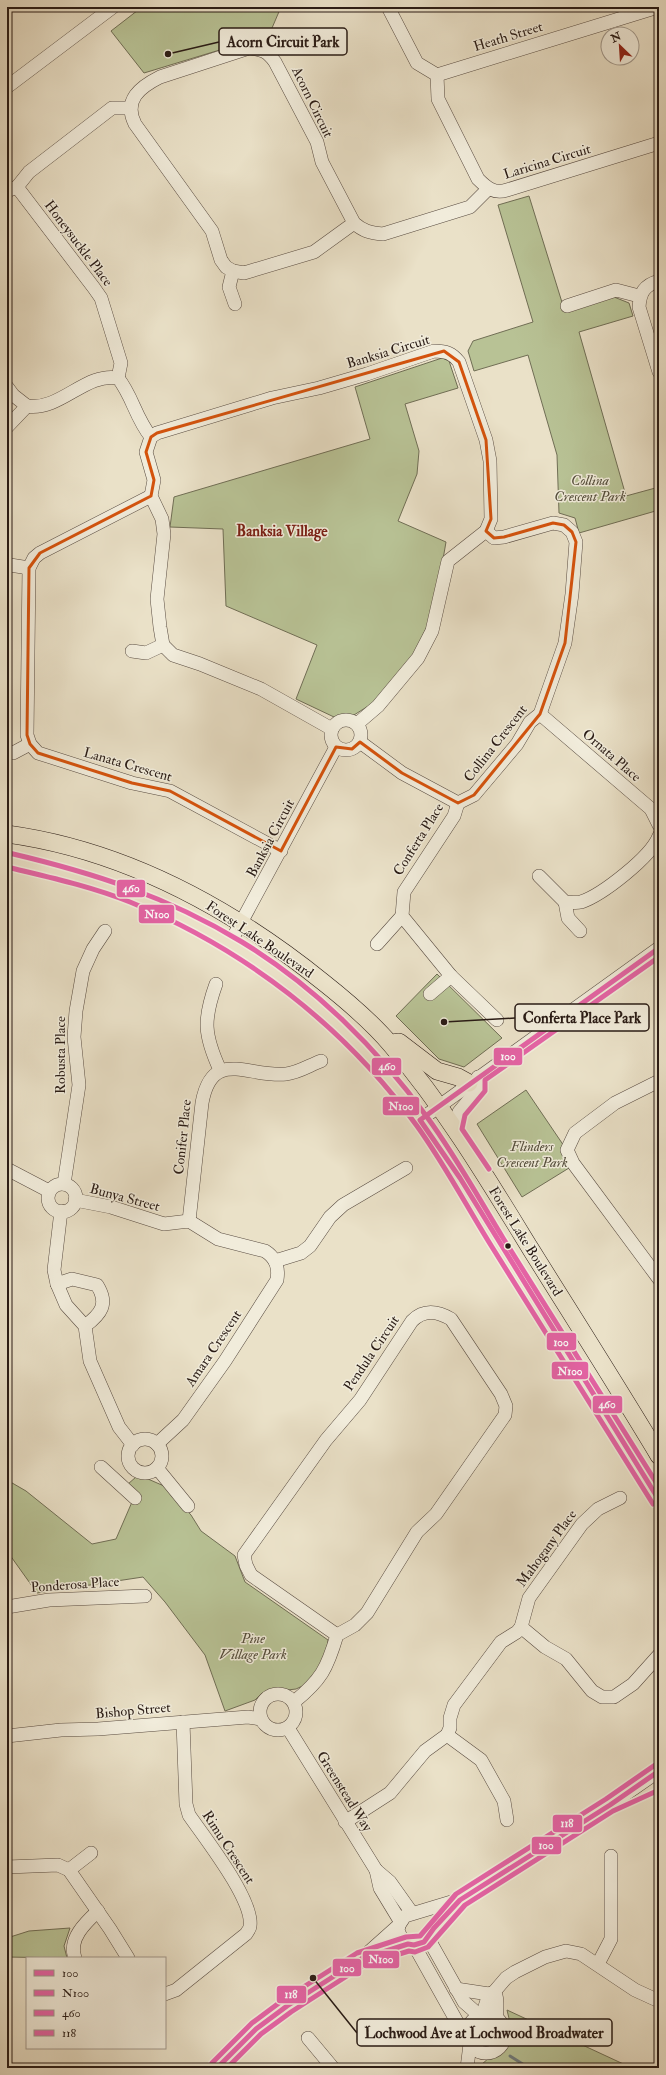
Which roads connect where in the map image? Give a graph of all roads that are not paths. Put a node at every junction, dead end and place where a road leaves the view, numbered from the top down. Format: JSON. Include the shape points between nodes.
{"nodes":[{"id":1,"x":113,"y":7,"type":"edge"},
{"id":2,"x":388,"y":7,"type":"edge"},
{"id":3,"x":658,"y":7,"type":"edge"},
{"id":4,"x":437,"y":75,"type":"junction"},
{"id":5,"x":7,"y":87,"type":"edge"},
{"id":6,"x":131,"y":108,"type":"junction"},
{"id":7,"x":659,"y":143,"type":"edge"},
{"id":8,"x":12,"y":189,"type":"edge"},
{"id":9,"x":488,"y":189,"type":"junction"},
{"id":10,"x":354,"y":223,"type":"junction"},
{"id":11,"x":233,"y":271,"type":"junction"},
{"id":12,"x":659,"y":281,"type":"edge"},
{"id":13,"x":640,"y":296,"type":"junction"},
{"id":14,"x":235,"y":304,"type":"dead end"},
{"id":15,"x":567,"y":306,"type":"dead end"},
{"id":16,"x":659,"y":372,"type":"edge"},
{"id":17,"x":118,"y":378,"type":"junction"},
{"id":18,"x":7,"y":387,"type":"edge"},
{"id":19,"x":26,"y":406,"type":"junction"},
{"id":20,"x":7,"y":427,"type":"edge"},
{"id":21,"x":151,"y":437,"type":"junction"},
{"id":22,"x":151,"y":496,"type":"junction"},
{"id":23,"x":486,"y":531,"type":"junction"},
{"id":24,"x":7,"y":566,"type":"edge"},
{"id":25,"x":29,"y":568,"type":"junction"},
{"id":26,"x":163,"y":644,"type":"junction"},
{"id":27,"x":132,"y":651,"type":"dead end"},
{"id":28,"x":540,"y":714,"type":"junction"},
{"id":29,"x":357,"y":724,"type":"junction"},
{"id":30,"x":332,"y":729,"type":"junction"},
{"id":31,"x":360,"y":742,"type":"junction"},
{"id":32,"x":30,"y":744,"type":"junction"},
{"id":33,"x":336,"y":748,"type":"junction"},
{"id":34,"x":7,"y":753,"type":"edge"},
{"id":35,"x":458,"y":803,"type":"junction"},
{"id":36,"x":659,"y":825,"type":"edge"},
{"id":37,"x":7,"y":834,"type":"edge"},
{"id":38,"x":659,"y":836,"type":"edge"},
{"id":39,"x":281,"y":851,"type":"junction"},
{"id":40,"x":7,"y":860,"type":"edge"},
{"id":41,"x":539,"y":876,"type":"dead end"},
{"id":42,"x":565,"y":902,"type":"junction"},
{"id":43,"x":402,"y":916,"type":"junction"},
{"id":44,"x":241,"y":924,"type":"junction"},
{"id":45,"x":104,"y":931,"type":"dead end"},
{"id":46,"x":580,"y":931,"type":"dead end"},
{"id":47,"x":230,"y":943,"type":"junction"},
{"id":48,"x":377,"y":944,"type":"dead end"},
{"id":49,"x":659,"y":948,"type":"edge"},
{"id":50,"x":451,"y":976,"type":"junction"},
{"id":51,"x":216,"y":984,"type":"dead end"},
{"id":52,"x":430,"y":994,"type":"dead end"},
{"id":53,"x":497,"y":1020,"type":"dead end"},
{"id":54,"x":391,"y":1044,"type":"junction"},
{"id":55,"x":321,"y":1061,"type":"dead end"},
{"id":56,"x":220,"y":1070,"type":"junction"},
{"id":57,"x":473,"y":1080,"type":"junction"},
{"id":58,"x":659,"y":1081,"type":"edge"},
{"id":59,"x":438,"y":1105,"type":"junction"},
{"id":60,"x":420,"y":1120,"type":"junction"},
{"id":61,"x":455,"y":1130,"type":"junction"},
{"id":62,"x":406,"y":1168,"type":"dead end"},
{"id":63,"x":7,"y":1169,"type":"edge"},
{"id":64,"x":64,"y":1184,"type":"junction"},
{"id":65,"x":50,"y":1191,"type":"junction"},
{"id":66,"x":75,"y":1200,"type":"junction"},
{"id":67,"x":61,"y":1211,"type":"junction"},
{"id":68,"x":189,"y":1221,"type":"junction"},
{"id":69,"x":275,"y":1261,"type":"junction"},
{"id":70,"x":659,"y":1279,"type":"edge"},
{"id":71,"x":57,"y":1284,"type":"junction"},
{"id":72,"x":84,"y":1326,"type":"junction"},
{"id":73,"x":157,"y":1444,"type":"junction"},
{"id":74,"x":133,"y":1445,"type":"junction"},
{"id":75,"x":659,"y":1456,"type":"edge"},
{"id":76,"x":130,"y":1464,"type":"junction"},
{"id":77,"x":101,"y":1467,"type":"dead end"},
{"id":78,"x":157,"y":1468,"type":"junction"},
{"id":79,"x":115,"y":1480,"type":"junction"},
{"id":80,"x":135,"y":1498,"type":"dead end"},
{"id":81,"x":620,"y":1498,"type":"dead end"},
{"id":82,"x":659,"y":1500,"type":"edge"},
{"id":83,"x":188,"y":1506,"type":"dead end"},
{"id":84,"x":145,"y":1596,"type":"dead end"},
{"id":85,"x":7,"y":1607,"type":"edge"},
{"id":86,"x":521,"y":1627,"type":"junction"},
{"id":87,"x":337,"y":1636,"type":"junction"},
{"id":88,"x":659,"y":1655,"type":"edge"},
{"id":89,"x":294,"y":1702,"type":"junction"},
{"id":90,"x":261,"y":1719,"type":"junction"},
{"id":91,"x":183,"y":1722,"type":"junction"},
{"id":92,"x":288,"y":1728,"type":"junction"},
{"id":93,"x":447,"y":1735,"type":"junction"},
{"id":94,"x":7,"y":1736,"type":"edge"},
{"id":95,"x":659,"y":1771,"type":"edge"},
{"id":96,"x":659,"y":1782,"type":"edge"},
{"id":97,"x":610,"y":1805,"type":"junction"},
{"id":98,"x":507,"y":1820,"type":"dead end"},
{"id":99,"x":345,"y":1822,"type":"junction"},
{"id":100,"x":91,"y":1853,"type":"dead end"},
{"id":101,"x":611,"y":1856,"type":"dead end"},
{"id":102,"x":7,"y":1866,"type":"edge"},
{"id":103,"x":69,"y":1870,"type":"junction"},
{"id":104,"x":376,"y":1870,"type":"junction"},
{"id":105,"x":460,"y":1900,"type":"junction"},
{"id":106,"x":98,"y":1911,"type":"junction"},
{"id":107,"x":415,"y":1913,"type":"junction"},
{"id":108,"x":400,"y":1923,"type":"junction"},
{"id":109,"x":429,"y":1935,"type":"junction"},
{"id":110,"x":411,"y":1945,"type":"junction"},
{"id":111,"x":75,"y":1957,"type":"edge"},
{"id":112,"x":127,"y":1957,"type":"edge"},
{"id":113,"x":361,"y":1959,"type":"junction"},
{"id":114,"x":598,"y":1964,"type":"junction"},
{"id":115,"x":456,"y":1989,"type":"junction"},
{"id":116,"x":492,"y":1993,"type":"junction"},
{"id":117,"x":166,"y":1994,"type":"edge"},
{"id":118,"x":659,"y":2001,"type":"edge"},
{"id":119,"x":481,"y":2016,"type":"junction"},
{"id":120,"x":497,"y":2020,"type":"junction"},
{"id":121,"x":308,"y":2038,"type":"dead end"},
{"id":122,"x":468,"y":2039,"type":"junction"},
{"id":123,"x":489,"y":2053,"type":"junction"},
{"id":124,"x":216,"y":2068,"type":"edge"},
{"id":125,"x":333,"y":2068,"type":"edge"},
{"id":126,"x":467,"y":2068,"type":"edge"},
{"id":127,"x":474,"y":2068,"type":"edge"}],
"edges":[{"from":1,"to":5,"type":"street"},
{"from":2,"to":4,"type":"street","via":[[418,63]]},
{"from":3,"to":4,"type":"street","name":"Heath Street"},
{"from":4,"to":9,"type":"street","name":"Laricina Circuit","via":[[438,99],[478,179]]},
{"from":6,"to":8,"type":"street","name":"Honeysuckle Place","via":[[112,108],[28,172]]},
{"from":6,"to":10,"type":"street","name":"Acorn Circuit","via":[[133,97],[160,77],[249,48],[261,49],[275,62],[317,142],[322,162]]},
{"from":6,"to":11,"type":"street","via":[[135,124],[212,230],[221,260]]},
{"from":7,"to":9,"type":"street","name":"Laricina Circuit","via":[[499,192]]},
{"from":8,"to":17,"type":"street","name":"Honeysuckle Place","via":[[101,298],[121,363]]},
{"from":9,"to":10,"type":"street","via":[[470,207],[383,234],[370,233]]},
{"from":10,"to":11,"type":"street","via":[[314,252],[244,273]]},
{"from":11,"to":14,"type":"street","via":[[229,287]]},
{"from":12,"to":13,"type":"street","via":[[645,287]]},
{"from":13,"to":15,"type":"street","via":[[616,290]]},
{"from":13,"to":16,"type":"street","via":[[639,307]]},
{"from":17,"to":19,"type":"street","via":[[108,376],[98,379],[48,405],[38,408]]},
{"from":17,"to":21,"type":"street","via":[[126,389],[140,423]]},
{"from":18,"to":19,"type":"street"},
{"from":19,"to":20,"type":"street"},
{"from":21,"to":22,"type":"street","via":[[146,452],[154,480]]},
{"from":21,"to":23,"type":"street","name":"Banksia Circuit","via":[[272,398],[319,388],[434,351],[444,351],[453,354],[459,362],[486,440],[490,461],[491,519]]},
{"from":22,"to":25,"type":"street","via":[[40,553]]},
{"from":22,"to":26,"type":"street","via":[[162,519],[164,534],[158,599]]},
{"from":23,"to":28,"type":"street","name":"Collina Crescent","via":[[494,538],[504,537],[553,523],[564,525],[572,532],[576,542],[565,643]]},
{"from":23,"to":29,"type":"street","via":[[448,561],[432,631],[418,658],[378,706]]},
{"from":24,"to":25,"type":"street"},
{"from":25,"to":32,"type":"street","via":[[27,735]]},
{"from":26,"to":27,"type":"street","via":[[146,653]]},
{"from":26,"to":30,"type":"street","via":[[173,655],[260,689]]},
{"from":28,"to":35,"type":"street","name":"Collina Crescent","via":[[530,722],[517,744],[474,795]]},
{"from":28,"to":36,"type":"street","name":"Ornata Place","via":[[650,809]]},
{"from":29,"to":30,"type":"street","via":[[344,720],[336,723]]},
{"from":29,"to":31,"type":"street","via":[[361,732]]},
{"from":30,"to":33,"type":"street","via":[[331,739]]},
{"from":31,"to":33,"type":"street","via":[[352,749],[344,751]]},
{"from":31,"to":35,"type":"street","via":[[402,773]]},
{"from":32,"to":34,"type":"street","via":[[13,753]]},
{"from":32,"to":39,"type":"street","name":"Lanata Crescent","via":[[38,753],[132,783],[170,791]]},
{"from":33,"to":39,"type":"street","name":"Banksia Circuit"},
{"from":35,"to":43,"type":"street","name":"Conferta Place","via":[[454,816],[404,892]]},
{"from":37,"to":44,"type":"main road","name":"Forest Lake Boulevard","via":[[85,850],[122,864],[206,902]]},
{"from":38,"to":42,"type":"street","via":[[656,846],[642,860],[595,896],[579,903]]},
{"from":39,"to":44,"type":"street","name":"Banksia Circuit"},
{"from":40,"to":47,"type":"main road","name":"Forest Lake Boulevard","via":[[44,867],[141,898],[189,919]]},
{"from":41,"to":42,"type":"street"},
{"from":42,"to":46,"type":"street","via":[[568,918]]},
{"from":43,"to":48,"type":"street"},
{"from":43,"to":50,"type":"street"},
{"from":44,"to":47,"type":"street","name":"Banksia Circuit"},
{"from":44,"to":54,"type":"main road","name":"Forest Lake Boulevard","via":[[297,961],[343,998]]},
{"from":45,"to":64,"type":"street","name":"Robusta Place","via":[[83,972],[76,1012],[74,1037],[79,1085]]},
{"from":47,"to":60,"type":"main road","name":"Forest Lake Boulevard","via":[[286,980],[361,1047]]},
{"from":49,"to":57,"type":"street"},
{"from":50,"to":52,"type":"street"},
{"from":50,"to":53,"type":"street"},
{"from":51,"to":56,"type":"street","via":[[206,1018],[208,1037]]},
{"from":54,"to":57,"type":"main road","via":[[399,1042],[437,1071]]},
{"from":54,"to":59,"type":"main road","name":"Forest Lake Boulevard"},
{"from":55,"to":56,"type":"street","via":[[287,1074]]},
{"from":56,"to":68,"type":"street","name":"Conifer Place","via":[[213,1076],[204,1093]]},
{"from":57,"to":59,"type":"street"},
{"from":57,"to":61,"type":"street","via":[[479,1088],[459,1112]]},
{"from":58,"to":70,"type":"street","via":[[603,1111],[575,1133],[567,1150],[573,1163]]},
{"from":59,"to":60,"type":"street"},
{"from":59,"to":61,"type":"main road","name":"Forest Lake Boulevard"},
{"from":60,"to":82,"type":"main road","name":"Forest Lake Boulevard","via":[[460,1178]]},
{"from":61,"to":75,"type":"main road","name":"Forest Lake Boulevard"},
{"from":62,"to":69,"type":"street","via":[[343,1205],[330,1217],[310,1246],[301,1253]]},
{"from":63,"to":65,"type":"street"},
{"from":64,"to":65,"type":"street","via":[[55,1185]]},
{"from":64,"to":66,"type":"street","name":"Bunya Street","via":[[73,1190]]},
{"from":65,"to":67,"type":"street","via":[[49,1202],[56,1210]]},
{"from":66,"to":67,"type":"street","name":"Bunya Street","via":[[70,1208]]},
{"from":66,"to":68,"type":"street","name":"Bunya Street","via":[[111,1207],[164,1224]]},
{"from":67,"to":71,"type":"street","via":[[54,1270]]},
{"from":68,"to":69,"type":"street","via":[[218,1239],[265,1251]]},
{"from":69,"to":73,"type":"street","name":"Amara Crescent","via":[[278,1270],[277,1280],[225,1361],[183,1420]]},
{"from":71,"to":72,"type":"street","via":[[66,1305]]},
{"from":71,"to":72,"type":"street","via":[[72,1279],[97,1285],[103,1295],[103,1303],[94,1319]]},
{"from":72,"to":74,"type":"street","via":[[90,1361],[119,1427]]},
{"from":73,"to":74,"type":"street","via":[[142,1440]]},
{"from":73,"to":78,"type":"street","via":[[162,1456]]},
{"from":74,"to":76,"type":"street","via":[[129,1452]]},
{"from":76,"to":78,"type":"street","via":[[143,1473]]},
{"from":76,"to":79,"type":"street"},
{"from":77,"to":79,"type":"street"},
{"from":78,"to":83,"type":"street"},
{"from":79,"to":80,"type":"street"},
{"from":81,"to":86,"type":"street","name":"Mahogany Place","via":[[592,1512],[582,1524],[529,1598]]},
{"from":84,"to":85,"type":"street","name":"Ponderosa Place","via":[[50,1600]]},
{"from":86,"to":88,"type":"street","via":[[545,1647],[566,1659],[592,1691],[602,1698],[614,1697],[627,1689]]},
{"from":86,"to":93,"type":"street","via":[[501,1642],[454,1705]]},
{"from":87,"to":87,"type":"street","name":"Pendula Circuit","via":[[355,1625],[367,1613],[417,1532],[436,1514],[505,1415],[506,1406],[501,1394],[451,1319],[442,1314],[422,1313],[412,1321],[360,1400],[326,1440],[244,1555],[251,1575]]},
{"from":87,"to":89,"type":"street","via":[[329,1663],[315,1685]]},
{"from":89,"to":90,"type":"street","via":[[283,1695],[270,1696],[261,1706]]},
{"from":89,"to":92,"type":"street","via":[[297,1709],[296,1717]]},
{"from":90,"to":91,"type":"street","name":"Bishop Street","via":[[248,1717]]},
{"from":90,"to":92,"type":"street","via":[[264,1724],[275,1730]]},
{"from":91,"to":94,"type":"street","name":"Bishop Street"},
{"from":91,"to":117,"type":"street","name":"Rimu Crescent","via":[[186,1804],[189,1815],[238,1887],[250,1918],[250,1927],[246,1934],[176,1990]]},
{"from":92,"to":99,"type":"street","name":"Greenstead Way"},
{"from":93,"to":98,"type":"street","via":[[481,1760],[504,1801]]},
{"from":93,"to":99,"type":"street","via":[[425,1751],[390,1793]]},
{"from":95,"to":97,"type":"street"},
{"from":96,"to":97,"type":"street"},
{"from":97,"to":105,"type":"street"},
{"from":99,"to":104,"type":"street","name":"Greenstead Way"},
{"from":100,"to":103,"type":"street"},
{"from":101,"to":114,"type":"street","via":[[610,1939]]},
{"from":102,"to":103,"type":"street","via":[[58,1865]]},
{"from":103,"to":106,"type":"street"},
{"from":104,"to":107,"type":"street","name":"Greenstead Way","via":[[390,1882]]},
{"from":104,"to":108,"type":"street","name":"Greenstead Way","via":[[380,1888]]},
{"from":105,"to":107,"type":"street"},
{"from":105,"to":109,"type":"street"},
{"from":106,"to":111,"type":"street","via":[[80,1928],[73,1946]]},
{"from":106,"to":112,"type":"street"},
{"from":107,"to":108,"type":"street","via":[[405,1916]]},
{"from":107,"to":109,"type":"street","via":[[428,1920]]},
{"from":108,"to":110,"type":"street","via":[[400,1937]]},
{"from":108,"to":113,"type":"street"},
{"from":109,"to":110,"type":"street","via":[[424,1942]]},
{"from":109,"to":115,"type":"street"},
{"from":110,"to":113,"type":"street"},
{"from":110,"to":122,"type":"street"},
{"from":113,"to":124,"type":"street","via":[[256,2029]]},
{"from":114,"to":116,"type":"street","via":[[581,1954],[556,1952],[514,1972]]},
{"from":114,"to":118,"type":"street","via":[[635,1990]]},
{"from":115,"to":116,"type":"street"},
{"from":115,"to":119,"type":"street","via":[[464,2002]]},
{"from":116,"to":119,"type":"street"},
{"from":116,"to":120,"type":"street","via":[[496,1995]]},
{"from":119,"to":120,"type":"street","via":[[490,2016]]},
{"from":119,"to":122,"type":"street","via":[[470,2023]]},
{"from":120,"to":123,"type":"street","via":[[504,2028],[504,2039],[499,2048]]},
{"from":121,"to":125,"type":"street"},
{"from":122,"to":123,"type":"street","via":[[478,2052]]},
{"from":122,"to":126,"type":"street"},
{"from":123,"to":127,"type":"street"}]}
